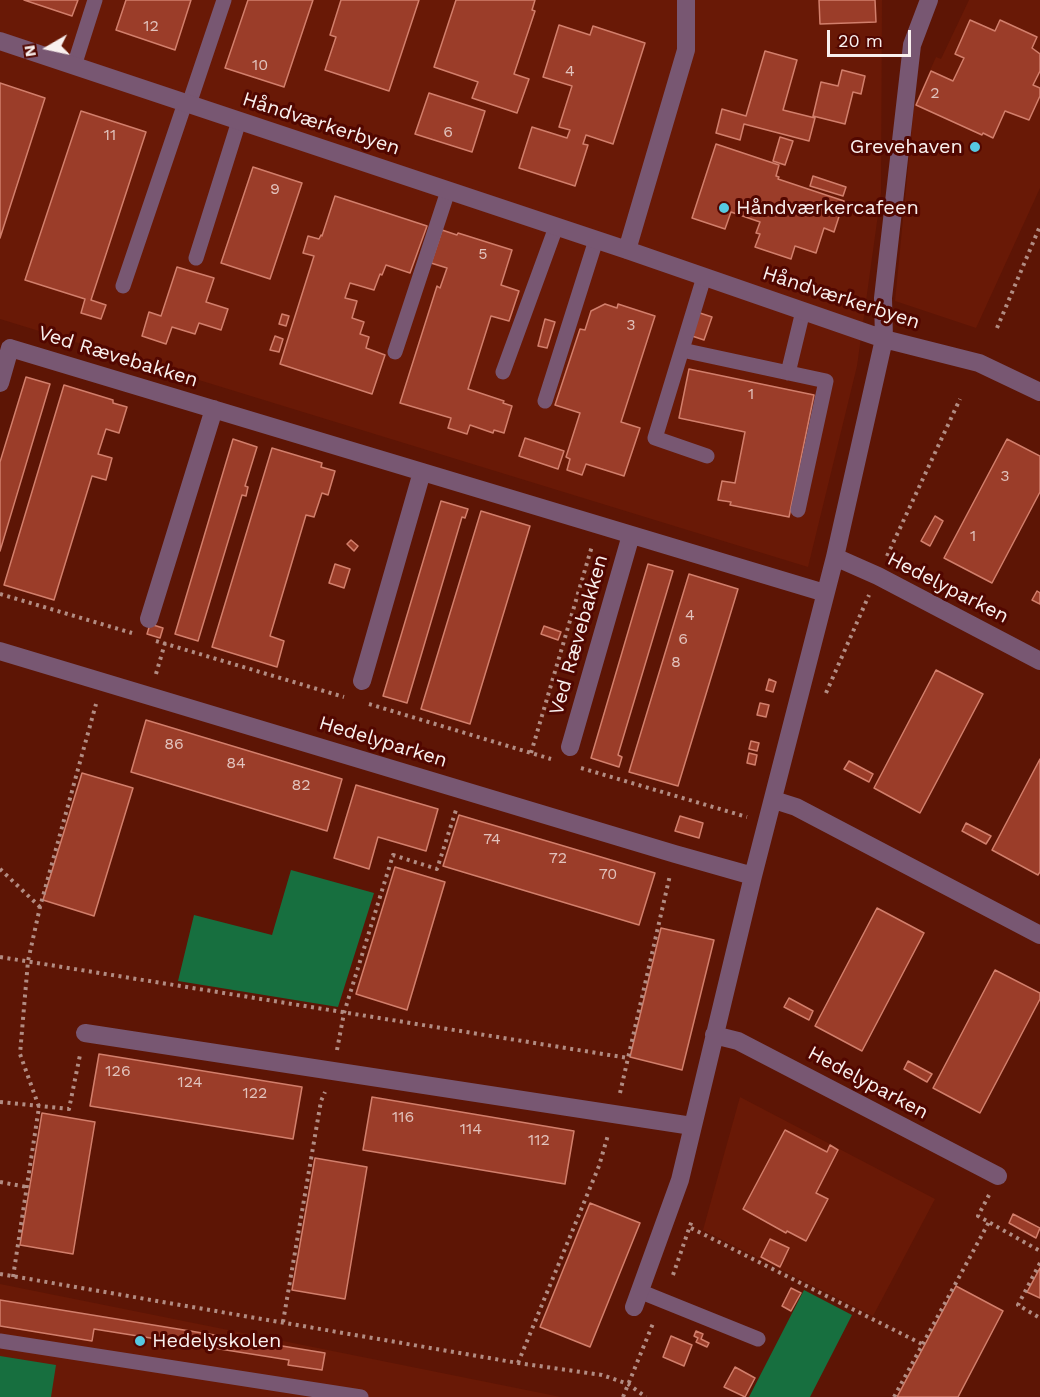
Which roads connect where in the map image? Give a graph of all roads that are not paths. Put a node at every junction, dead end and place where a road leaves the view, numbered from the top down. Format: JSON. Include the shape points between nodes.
{"nodes":[{"id":1,"x":95,"y":0,"type":"edge"},
{"id":2,"x":224,"y":0,"type":"edge"},
{"id":3,"x":686,"y":0,"type":"edge"},
{"id":4,"x":929,"y":0,"type":"edge"},
{"id":5,"x":0,"y":41,"type":"edge"},
{"id":6,"x":74,"y":66,"type":"junction"},
{"id":7,"x":187,"y":103,"type":"junction"},
{"id":8,"x":239,"y":121,"type":"junction"},
{"id":9,"x":448,"y":191,"type":"junction"},
{"id":10,"x":556,"y":227,"type":"junction"},
{"id":11,"x":596,"y":240,"type":"junction"},
{"id":12,"x":627,"y":250,"type":"junction"},
{"id":13,"x":196,"y":258,"type":"dead end"},
{"id":14,"x":704,"y":277,"type":"junction"},
{"id":15,"x":123,"y":286,"type":"dead end"},
{"id":16,"x":803,"y":311,"type":"junction"},
{"id":17,"x":884,"y":339,"type":"junction"},
{"id":18,"x":5,"y":347,"type":"edge"},
{"id":19,"x":682,"y":350,"type":"junction"},
{"id":20,"x":395,"y":352,"type":"dead end"},
{"id":21,"x":503,"y":372,"type":"dead end"},
{"id":22,"x":788,"y":373,"type":"junction"},
{"id":23,"x":0,"y":383,"type":"edge"},
{"id":24,"x":1040,"y":392,"type":"edge"},
{"id":25,"x":545,"y":401,"type":"dead end"},
{"id":26,"x":214,"y":409,"type":"junction"},
{"id":27,"x":707,"y":456,"type":"dead end"},
{"id":28,"x":422,"y":472,"type":"junction"},
{"id":29,"x":798,"y":510,"type":"dead end"},
{"id":30,"x":632,"y":535,"type":"junction"},
{"id":31,"x":835,"y":556,"type":"junction"},
{"id":32,"x":825,"y":593,"type":"junction"},
{"id":33,"x":149,"y":619,"type":"dead end"},
{"id":34,"x":0,"y":651,"type":"edge"},
{"id":35,"x":1040,"y":661,"type":"edge"},
{"id":36,"x":362,"y":681,"type":"dead end"},
{"id":37,"x":570,"y":747,"type":"dead end"},
{"id":38,"x":774,"y":800,"type":"junction"},
{"id":39,"x":753,"y":876,"type":"junction"},
{"id":40,"x":1040,"y":935,"type":"edge"},
{"id":41,"x":85,"y":1033,"type":"road end"},
{"id":42,"x":714,"y":1035,"type":"junction"},
{"id":43,"x":692,"y":1126,"type":"junction"},
{"id":44,"x":998,"y":1176,"type":"road end"},
{"id":45,"x":637,"y":1299,"type":"joint"},
{"id":46,"x":758,"y":1339,"type":"dead end"},
{"id":47,"x":0,"y":1341,"type":"edge"},
{"id":48,"x":361,"y":1397,"type":"edge"}],
"edges":[{"from":1,"to":6,"type":"lane"},
{"from":2,"to":7,"type":"lane"},
{"from":3,"to":12,"type":"street","via":[[686,50]]},
{"from":4,"to":17,"type":"street","via":[[912,45],[883,298]]},
{"from":5,"to":6,"type":"street","name":"Håndværkerbyen"},
{"from":6,"to":7,"type":"street","name":"Håndværkerbyen"},
{"from":7,"to":8,"type":"street","name":"Håndværkerbyen"},
{"from":7,"to":15,"type":"lane"},
{"from":8,"to":9,"type":"street","name":"Håndværkerbyen"},
{"from":8,"to":13,"type":"lane"},
{"from":9,"to":10,"type":"street","name":"Håndværkerbyen"},
{"from":9,"to":20,"type":"lane"},
{"from":10,"to":11,"type":"street","name":"Håndværkerbyen"},
{"from":10,"to":21,"type":"lane"},
{"from":11,"to":12,"type":"street","name":"Håndværkerbyen"},
{"from":11,"to":25,"type":"lane"},
{"from":12,"to":14,"type":"street","name":"Håndværkerbyen"},
{"from":14,"to":16,"type":"street","name":"Håndværkerbyen"},
{"from":14,"to":19,"type":"lane"},
{"from":16,"to":17,"type":"street","name":"Håndværkerbyen"},
{"from":16,"to":22,"type":"lane"},
{"from":17,"to":24,"type":"street","name":"Håndværkerbyen","via":[[979,363]]},
{"from":17,"to":31,"type":"street"},
{"from":18,"to":23,"type":"street","name":"Ved Rævebakken"},
{"from":18,"to":26,"type":"street","name":"Ved Rævebakken"},
{"from":19,"to":22,"type":"lane"},
{"from":19,"to":27,"type":"lane","via":[[655,438]]},
{"from":22,"to":29,"type":"lane","via":[[826,381]]},
{"from":26,"to":28,"type":"street","name":"Ved Rævebakken"},
{"from":26,"to":33,"type":"street","name":"Ved Rævebakken"},
{"from":28,"to":30,"type":"street","name":"Ved Rævebakken"},
{"from":28,"to":36,"type":"street"},
{"from":30,"to":32,"type":"street","name":"Ved Rævebakken"},
{"from":30,"to":37,"type":"street","name":"Ved Rævebakken"},
{"from":31,"to":32,"type":"street"},
{"from":31,"to":35,"type":"street","name":"Hedelyparken"},
{"from":32,"to":38,"type":"street"},
{"from":34,"to":39,"type":"street","name":"Hedelyparken"},
{"from":38,"to":39,"type":"street"},
{"from":38,"to":40,"type":"street","via":[[796,807]]},
{"from":39,"to":42,"type":"street"},
{"from":41,"to":43,"type":"street"},
{"from":42,"to":43,"type":"street"},
{"from":42,"to":44,"type":"street","name":"Hedelyparken","via":[[738,1041]]},
{"from":43,"to":45,"type":"street","via":[[680,1180]]},
{"from":45,"to":46,"type":"lane","via":[[663,1300]]},
{"from":47,"to":48,"type":"lane"}]}
